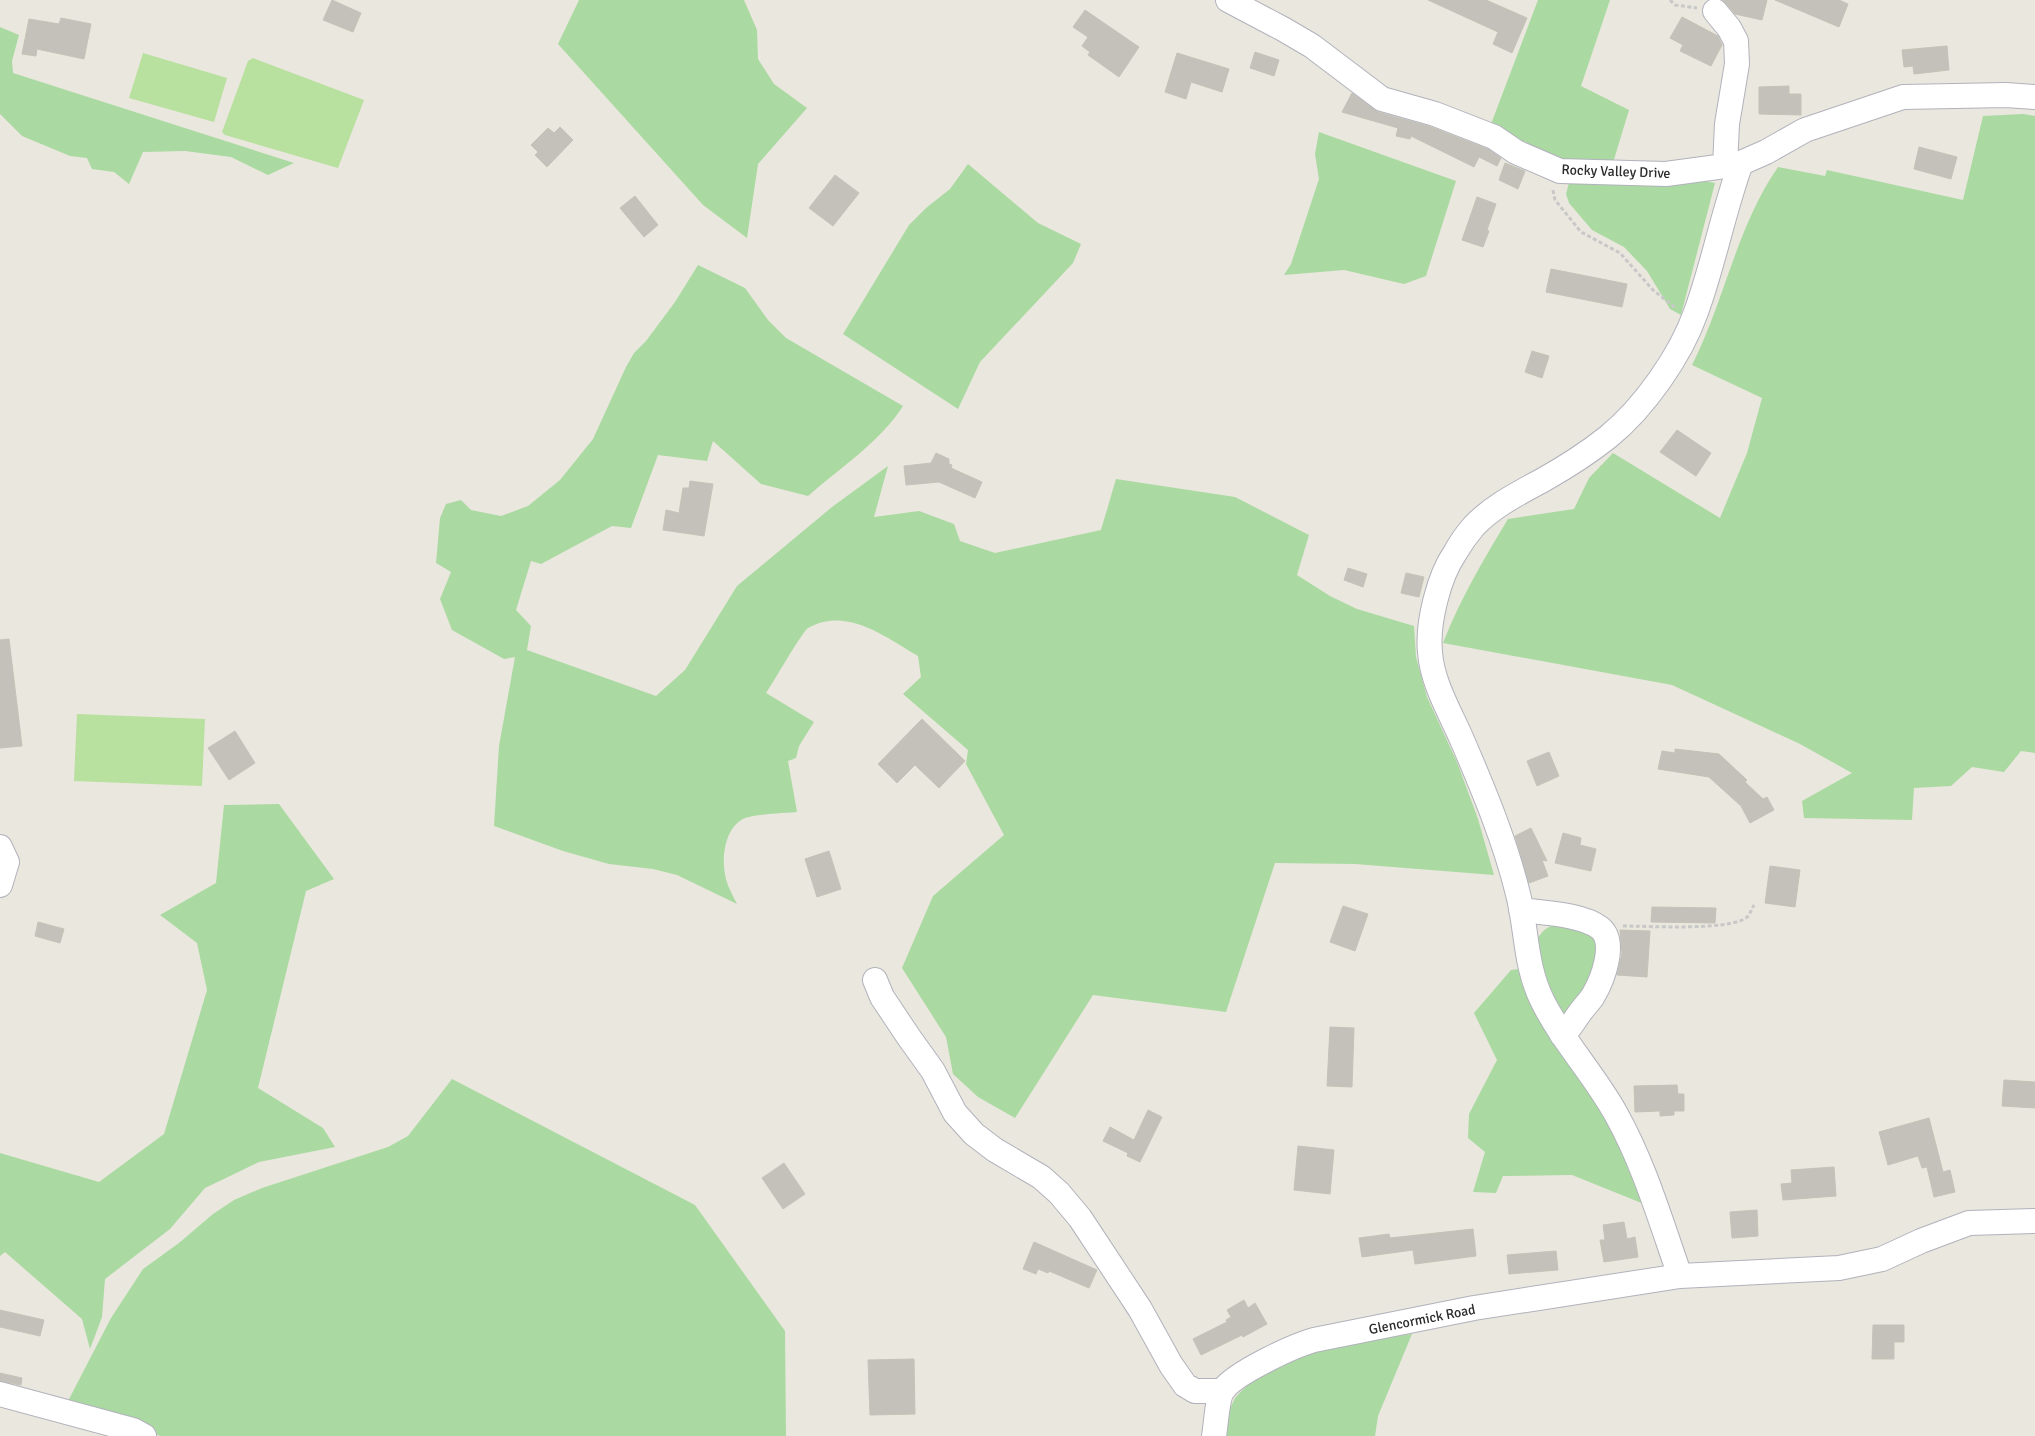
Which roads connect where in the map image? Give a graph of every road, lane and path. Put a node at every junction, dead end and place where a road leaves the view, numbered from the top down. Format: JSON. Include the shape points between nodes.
{"nodes":[{"id":1,"x":1228,"y":0,"type":"edge"},
{"id":2,"x":1670,"y":0,"type":"edge"},
{"id":3,"x":1715,"y":11,"type":"joint"},
{"id":4,"x":2035,"y":97,"type":"edge"},
{"id":5,"x":1733,"y":165,"type":"junction"},
{"id":6,"x":1550,"y":167,"type":"junction"},
{"id":7,"x":1695,"y":314,"type":"junction"},
{"id":8,"x":0,"y":847,"type":"edge"},
{"id":9,"x":0,"y":885,"type":"edge"},
{"id":10,"x":1754,"y":905,"type":"dead end"},
{"id":11,"x":1521,"y":910,"type":"junction"},
{"id":12,"x":1606,"y":933,"type":"junction"},
{"id":13,"x":875,"y":980,"type":"dead end"},
{"id":14,"x":1562,"y":1035,"type":"junction"},
{"id":15,"x":2035,"y":1222,"type":"edge"},
{"id":16,"x":1690,"y":1275,"type":"junction"},
{"id":17,"x":1221,"y":1391,"type":"junction"},
{"id":18,"x":0,"y":1394,"type":"edge"},
{"id":19,"x":144,"y":1436,"type":"edge"},
{"id":20,"x":1214,"y":1436,"type":"edge"}],
"edges":[{"from":1,"to":6,"type":"street","name":"Rocky Valley Drive","via":[[1312,46],[1382,99],[1435,114],[1494,137],[1516,152]]},
{"from":2,"to":3,"type":"path","via":[[1675,5]]},
{"from":3,"to":5,"type":"street","via":[[1736,41],[1737,64],[1727,124]]},
{"from":4,"to":5,"type":"street","name":"Rocky Valley Drive","via":[[1903,97],[1805,130],[1766,152]]},
{"from":5,"to":6,"type":"street","name":"Rocky Valley Drive","via":[[1666,174],[1560,171]]},
{"from":5,"to":7,"type":"street","via":[[1728,198]]},
{"from":6,"to":7,"type":"path","via":[[1555,200],[1581,232],[1620,253],[1672,307]]},
{"from":7,"to":11,"type":"street","via":[[1665,373],[1625,420],[1610,436],[1501,504],[1474,526],[1452,556],[1439,588],[1429,651],[1434,675],[1498,827]]},
{"from":8,"to":9,"type":"street","via":[[7,862]]},
{"from":10,"to":12,"type":"path","via":[[1748,916],[1719,926],[1624,926],[1613,927]]},
{"from":11,"to":12,"type":"street","via":[[1573,918],[1598,926]]},
{"from":11,"to":14,"type":"street","via":[[1526,951],[1540,998]]},
{"from":12,"to":14,"type":"street","via":[[1606,965],[1599,984],[1571,1028]]},
{"from":13,"to":17,"type":"street","via":[[882,996],[933,1071],[955,1113],[974,1134],[1041,1177],[1070,1206],[1140,1310],[1185,1385],[1194,1391]]},
{"from":14,"to":16,"type":"street","via":[[1616,1114]]},
{"from":15,"to":16,"type":"street","name":"Glencormick Road","via":[[1969,1223],[1882,1259],[1839,1268]]},
{"from":16,"to":17,"type":"street","name":"Glencormick Road","via":[[1474,1308],[1314,1340],[1294,1346],[1257,1366]]},
{"from":17,"to":20,"type":"street"},
{"from":18,"to":19,"type":"street","via":[[133,1430]]}]}
